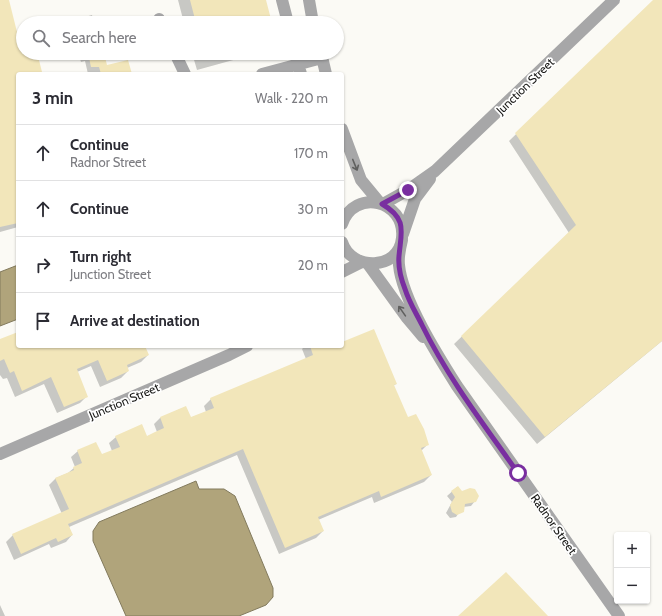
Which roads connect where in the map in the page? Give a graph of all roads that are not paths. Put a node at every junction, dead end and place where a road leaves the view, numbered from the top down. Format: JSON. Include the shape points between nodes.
{"nodes":[{"id":1,"x":282,"y":0,"type":"edge"},
{"id":2,"x":309,"y":0,"type":"edge"},
{"id":3,"x":614,"y":0,"type":"edge"},
{"id":4,"x":286,"y":16,"type":"edge"},
{"id":5,"x":312,"y":16,"type":"edge"},
{"id":6,"x":178,"y":60,"type":"edge"},
{"id":7,"x":310,"y":60,"type":"edge"},
{"id":8,"x":323,"y":60,"type":"edge"},
{"id":9,"x":298,"y":64,"type":"edge"},
{"id":10,"x":184,"y":72,"type":"edge"},
{"id":11,"x":269,"y":72,"type":"edge"},
{"id":12,"x":326,"y":72,"type":"edge"},
{"id":13,"x":344,"y":134,"type":"edge"},
{"id":14,"x":435,"y":171,"type":"junction"},
{"id":15,"x":381,"y":204,"type":"junction"},
{"id":16,"x":344,"y":221,"type":"edge"},
{"id":17,"x":402,"y":239,"type":"junction"},
{"id":18,"x":344,"y":245,"type":"edge"},
{"id":19,"x":365,"y":263,"type":"junction"},
{"id":20,"x":344,"y":271,"type":"edge"},
{"id":21,"x":243,"y":348,"type":"edge"},
{"id":22,"x":435,"y":352,"type":"junction"},
{"id":23,"x":0,"y":454,"type":"edge"},
{"id":24,"x":619,"y":616,"type":"edge"}],
"edges":[{"from":1,"to":4,"type":"street"},
{"from":2,"to":5,"type":"street"},
{"from":3,"to":14,"type":"street","name":"Junction Street"},
{"from":6,"to":10,"type":"street"},
{"from":7,"to":9,"type":"street"},
{"from":8,"to":12,"type":"street"},
{"from":9,"to":11,"type":"street"},
{"from":13,"to":15,"type":"street","one_way":true,"via":[[361,180]]},
{"from":14,"to":15,"type":"street","name":"Junction Street","via":[[408,190]]},
{"from":14,"to":17,"type":"street","name":"Junction Street","via":[[415,199]]},
{"from":15,"to":16,"type":"street","via":[[371,202],[355,206]]},
{"from":15,"to":17,"type":"street","via":[[391,209],[398,217],[402,227]]},
{"from":17,"to":19,"type":"street","via":[[395,254],[389,258],[375,264]]},
{"from":17,"to":22,"type":"street","name":"Radnor Street","via":[[399,257],[401,278]]},
{"from":18,"to":19,"type":"street","name":"Radnor Street","via":[[351,256]]},
{"from":19,"to":20,"type":"street"},
{"from":22,"to":19,"type":"street","name":"Radnor Street","one_way":true},
{"from":21,"to":23,"type":"street","name":"Junction Street"},
{"from":22,"to":24,"type":"street","name":"Radnor Street"}]}
